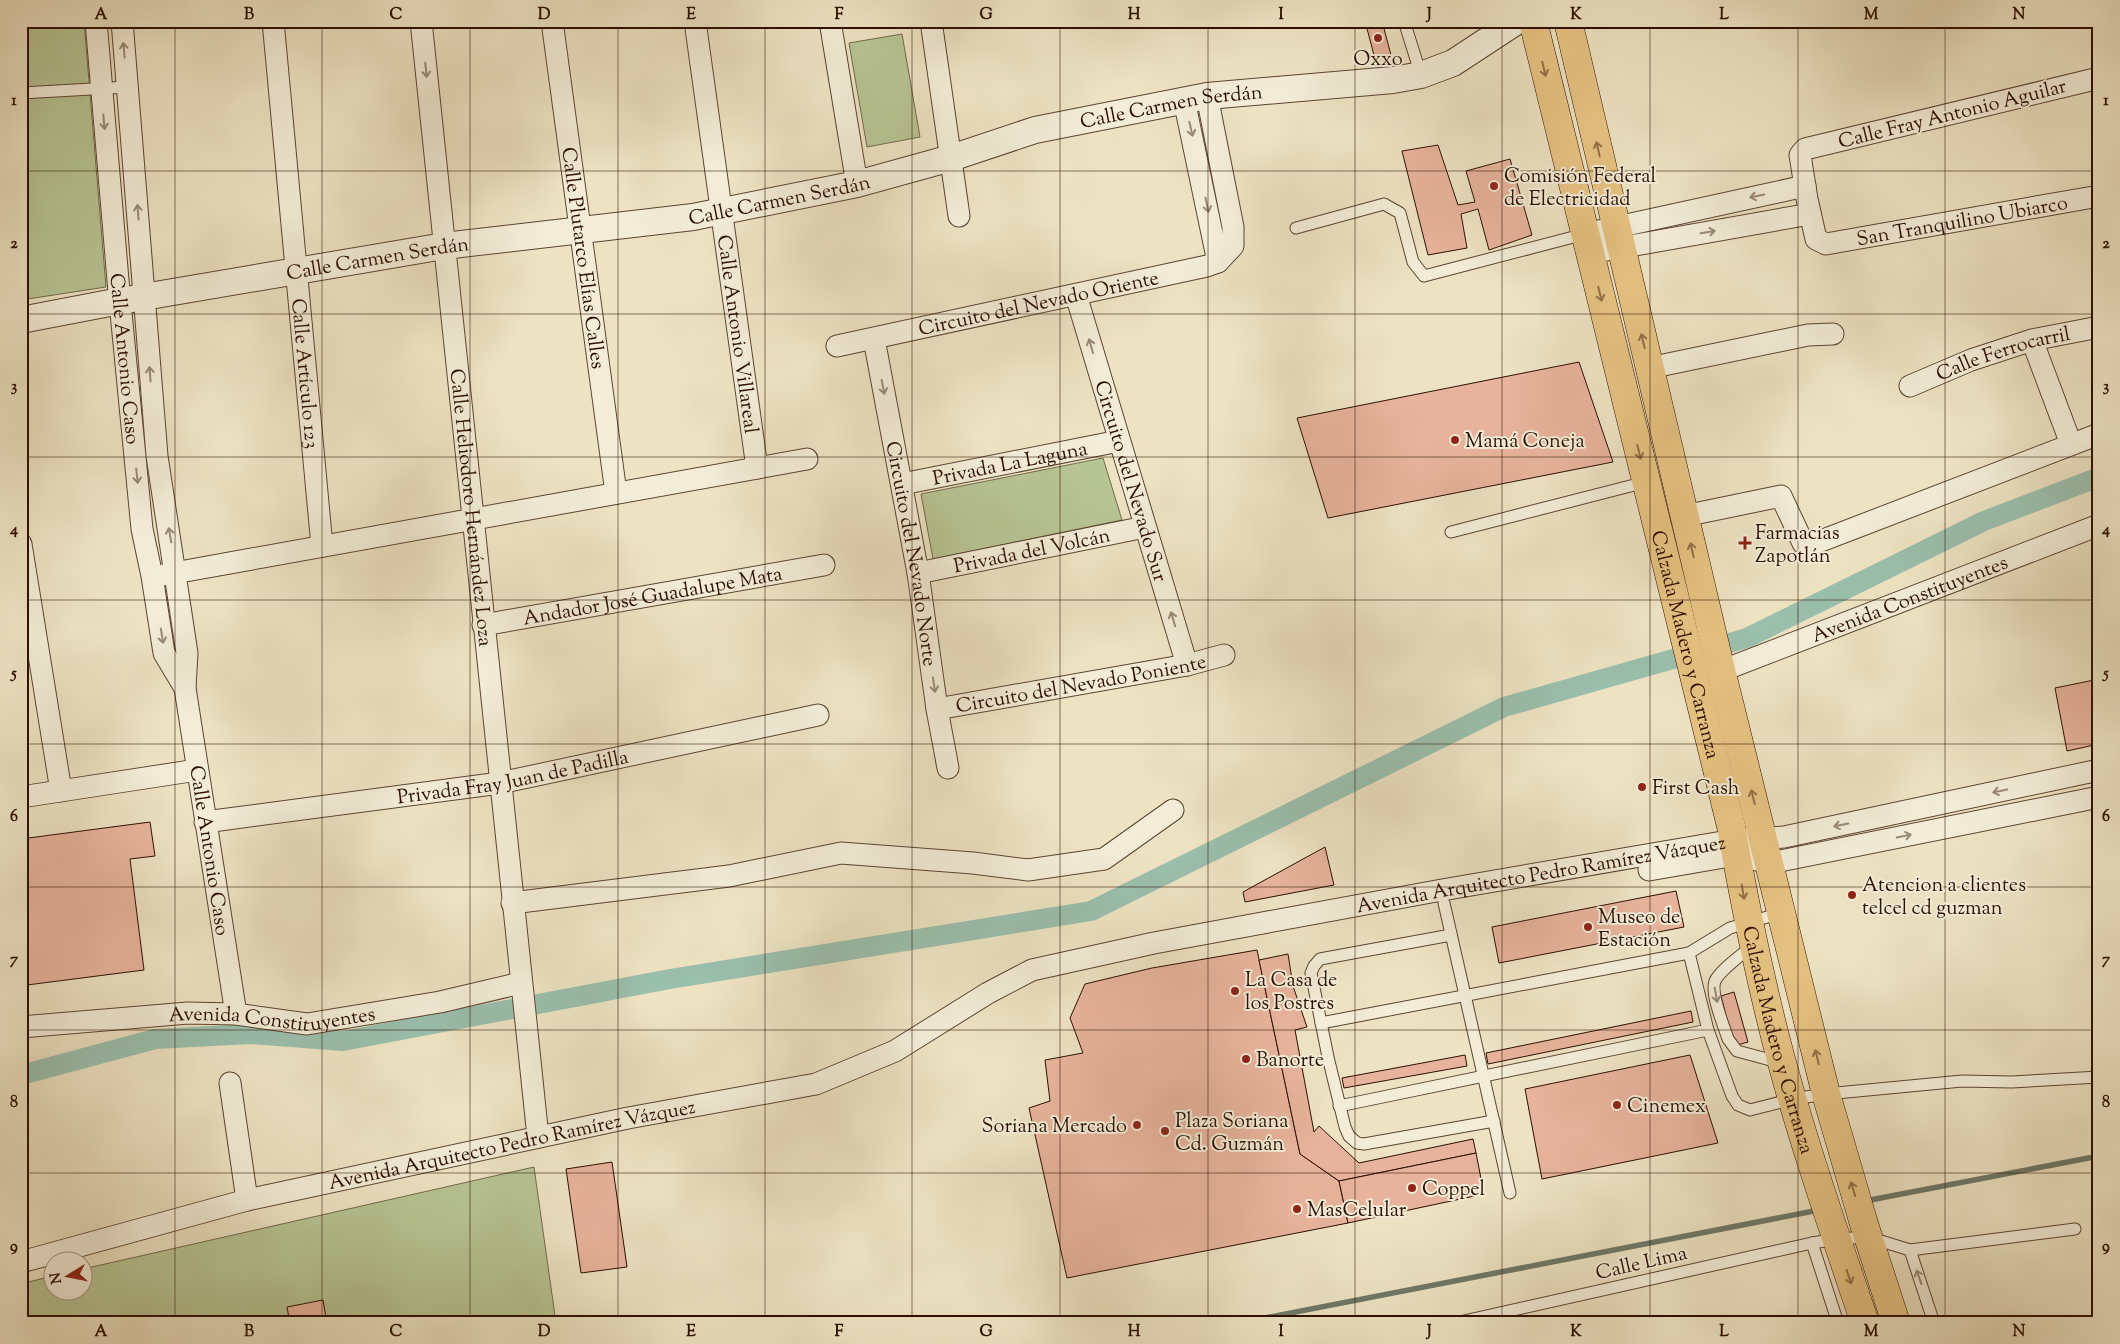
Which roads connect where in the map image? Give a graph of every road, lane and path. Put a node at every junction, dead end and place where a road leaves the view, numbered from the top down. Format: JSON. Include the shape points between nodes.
{"nodes":[{"id":1,"x":96,"y":21,"type":"edge"},
{"id":2,"x":122,"y":21,"type":"edge"},
{"id":3,"x":273,"y":21,"type":"edge"},
{"id":4,"x":421,"y":21,"type":"edge"},
{"id":5,"x":552,"y":21,"type":"edge"},
{"id":6,"x":695,"y":21,"type":"edge"},
{"id":7,"x":830,"y":21,"type":"edge"},
{"id":8,"x":931,"y":21,"type":"edge"},
{"id":9,"x":1404,"y":21,"type":"edge"},
{"id":10,"x":1517,"y":21,"type":"edge"},
{"id":11,"x":1533,"y":21,"type":"edge"},
{"id":12,"x":1568,"y":21,"type":"edge"},
{"id":13,"x":1421,"y":75,"type":"junction"},
{"id":14,"x":2099,"y":78,"type":"edge"},
{"id":15,"x":128,"y":87,"type":"junction"},
{"id":16,"x":101,"y":89,"type":"junction"},
{"id":17,"x":21,"y":93,"type":"edge"},
{"id":18,"x":1196,"y":99,"type":"junction"},
{"id":19,"x":950,"y":158,"type":"junction"},
{"id":20,"x":857,"y":184,"type":"junction"},
{"id":21,"x":1805,"y":186,"type":"junction"},
{"id":22,"x":2099,"y":196,"type":"edge"},
{"id":23,"x":721,"y":210,"type":"junction"},
{"id":24,"x":1810,"y":214,"type":"junction"},
{"id":25,"x":959,"y":216,"type":"dead end"},
{"id":26,"x":1296,"y":228,"type":"dead end"},
{"id":27,"x":580,"y":229,"type":"junction"},
{"id":28,"x":1618,"y":237,"type":"junction"},
{"id":29,"x":1588,"y":243,"type":"junction"},
{"id":30,"x":444,"y":246,"type":"junction"},
{"id":31,"x":1218,"y":262,"type":"junction"},
{"id":32,"x":296,"y":271,"type":"junction"},
{"id":33,"x":1076,"y":295,"type":"junction"},
{"id":34,"x":132,"y":299,"type":"junction"},
{"id":35,"x":21,"y":320,"type":"edge"},
{"id":36,"x":2099,"y":327,"type":"edge"},
{"id":37,"x":1833,"y":334,"type":"dead end"},
{"id":38,"x":874,"y":339,"type":"junction"},
{"id":39,"x":2032,"y":340,"type":"junction"},
{"id":40,"x":837,"y":346,"type":"dead end"},
{"id":41,"x":1649,"y":368,"type":"junction"},
{"id":42,"x":1910,"y":386,"type":"dead end"},
{"id":43,"x":1660,"y":413,"type":"junction"},
{"id":44,"x":1631,"y":420,"type":"junction"},
{"id":45,"x":2099,"y":434,"type":"edge"},
{"id":46,"x":1118,"y":441,"type":"junction"},
{"id":47,"x":2071,"y":444,"type":"junction"},
{"id":48,"x":807,"y":459,"type":"dead end"},
{"id":49,"x":757,"y":468,"type":"junction"},
{"id":50,"x":1646,"y":482,"type":"junction"},
{"id":51,"x":902,"y":484,"type":"junction"},
{"id":52,"x":616,"y":493,"type":"junction"},
{"id":53,"x":1684,"y":516,"type":"junction"},
{"id":54,"x":473,"y":519,"type":"junction"},
{"id":55,"x":2099,"y":524,"type":"edge"},
{"id":56,"x":1145,"y":527,"type":"junction"},
{"id":57,"x":1450,"y":532,"type":"dead end"},
{"id":58,"x":21,"y":544,"type":"edge"},
{"id":59,"x":322,"y":546,"type":"junction"},
{"id":60,"x":824,"y":566,"type":"dead end"},
{"id":61,"x":176,"y":572,"type":"junction"},
{"id":62,"x":918,"y":573,"type":"junction"},
{"id":63,"x":152,"y":576,"type":"junction"},
{"id":64,"x":1699,"y":579,"type":"junction"},
{"id":65,"x":1672,"y":587,"type":"junction"},
{"id":66,"x":483,"y":625,"type":"junction"},
{"id":67,"x":1224,"y":655,"type":"dead end"},
{"id":68,"x":1187,"y":665,"type":"junction"},
{"id":69,"x":1720,"y":666,"type":"junction"},
{"id":70,"x":184,"y":688,"type":"junction"},
{"id":71,"x":937,"y":709,"type":"junction"},
{"id":72,"x":818,"y":715,"type":"dead end"},
{"id":73,"x":948,"y":768,"type":"dead end"},
{"id":74,"x":198,"y":770,"type":"junction"},
{"id":75,"x":2099,"y":770,"type":"edge"},
{"id":76,"x":500,"y":783,"type":"junction"},
{"id":77,"x":2039,"y":783,"type":"junction"},
{"id":78,"x":61,"y":791,"type":"junction"},
{"id":79,"x":21,"y":797,"type":"edge"},
{"id":80,"x":2099,"y":797,"type":"edge"},
{"id":81,"x":2044,"y":808,"type":"junction"},
{"id":82,"x":1173,"y":810,"type":"dead end"},
{"id":83,"x":205,"y":822,"type":"junction"},
{"id":84,"x":1735,"y":848,"type":"junction"},
{"id":85,"x":1767,"y":851,"type":"junction"},
{"id":86,"x":512,"y":903,"type":"junction"},
{"id":87,"x":1444,"y":903,"type":"junction"},
{"id":88,"x":1781,"y":912,"type":"junction"},
{"id":89,"x":1751,"y":934,"type":"junction"},
{"id":90,"x":1451,"y":935,"type":"junction"},
{"id":91,"x":1689,"y":953,"type":"junction"},
{"id":92,"x":521,"y":988,"type":"junction"},
{"id":93,"x":988,"y":993,"type":"junction"},
{"id":94,"x":1465,"y":996,"type":"junction"},
{"id":95,"x":236,"y":1014,"type":"junction"},
{"id":96,"x":1321,"y":1023,"type":"junction"},
{"id":97,"x":21,"y":1027,"type":"edge"},
{"id":98,"x":1708,"y":1030,"type":"junction"},
{"id":99,"x":1782,"y":1063,"type":"junction"},
{"id":100,"x":1484,"y":1076,"type":"junction"},
{"id":101,"x":2099,"y":1077,"type":"edge"},
{"id":102,"x":230,"y":1083,"type":"dead end"},
{"id":103,"x":1826,"y":1094,"type":"junction"},
{"id":104,"x":1793,"y":1099,"type":"junction"},
{"id":105,"x":1339,"y":1106,"type":"junction"},
{"id":106,"x":1494,"y":1121,"type":"junction"},
{"id":107,"x":538,"y":1137,"type":"junction"},
{"id":108,"x":1510,"y":1193,"type":"dead end"},
{"id":109,"x":247,"y":1200,"type":"junction"},
{"id":110,"x":2075,"y":1229,"type":"dead end"},
{"id":111,"x":1866,"y":1231,"type":"junction"},
{"id":112,"x":1827,"y":1237,"type":"junction"},
{"id":113,"x":1910,"y":1250,"type":"junction"},
{"id":114,"x":21,"y":1262,"type":"edge"},
{"id":115,"x":1455,"y":1323,"type":"edge"},
{"id":116,"x":1838,"y":1323,"type":"edge"},
{"id":117,"x":1865,"y":1323,"type":"edge"},
{"id":118,"x":1896,"y":1323,"type":"edge"},
{"id":119,"x":1934,"y":1323,"type":"edge"}],
"edges":[{"from":1,"to":16,"type":"street","name":"Calle Antonio Caso"},
{"from":15,"to":2,"type":"street","name":"Calle Antonio Caso","one_way":true},
{"from":3,"to":32,"type":"street","name":"Calle Artículo 123"},
{"from":4,"to":30,"type":"street","name":"Calle Heliodoro Hernández Loza","one_way":true},
{"from":5,"to":27,"type":"street","name":"Calle Plutarco Elías Calles"},
{"from":6,"to":23,"type":"street","name":"Calle Antonio Villareal"},
{"from":7,"to":20,"type":"street"},
{"from":8,"to":19,"type":"street"},
{"from":9,"to":13,"type":"lane"},
{"from":10,"to":13,"type":"street","name":"Calle Carmen Serdán","via":[[1453,63]]},
{"from":11,"to":29,"type":"main road","name":"Calzada Madero y Carranza","one_way":true},
{"from":28,"to":12,"type":"main road","name":"Calzada Madero y Carranza","one_way":true},
{"from":13,"to":18,"type":"street","name":"Calle Carmen Serdán"},
{"from":14,"to":21,"type":"street","name":"Calle Fray Antonio Aguilar","via":[[1806,149],[1800,155]]},
{"from":15,"to":16,"type":"lane"},
{"from":34,"to":15,"type":"street","name":"Calle Antonio Caso","one_way":true},
{"from":16,"to":17,"type":"lane"},
{"from":16,"to":34,"type":"street","name":"Calle Antonio Caso","one_way":true},
{"from":18,"to":19,"type":"street","name":"Calle Carmen Serdán","via":[[1035,130]]},
{"from":18,"to":31,"type":"street","one_way":true},
{"from":18,"to":31,"type":"street","via":[[1233,227],[1233,246]]},
{"from":19,"to":20,"type":"street","name":"Calle Carmen Serdán"},
{"from":19,"to":25,"type":"street"},
{"from":20,"to":23,"type":"street","name":"Calle Carmen Serdán"},
{"from":21,"to":24,"type":"street"},
{"from":21,"to":28,"type":"street","one_way":true},
{"from":22,"to":24,"type":"street","name":"San Tranquilino Ubiarco","via":[[1826,244],[1816,239]]},
{"from":23,"to":27,"type":"street","name":"Calle Carmen Serdán","via":[[693,217]]},
{"from":23,"to":49,"type":"street","name":"Calle Antonio Villareal"},
{"from":28,"to":24,"type":"street","one_way":true},
{"from":26,"to":29,"type":"lane","via":[[1384,204],[1400,213],[1413,262],[1424,276]]},
{"from":27,"to":30,"type":"street","name":"Calle Carmen Serdán"},
{"from":27,"to":52,"type":"street","name":"Calle Plutarco Elías Calles"},
{"from":28,"to":29,"type":"street"},
{"from":41,"to":28,"type":"main road","name":"Calzada Madero y Carranza","one_way":true},
{"from":29,"to":44,"type":"main road","name":"Calzada Madero y Carranza","one_way":true},
{"from":30,"to":32,"type":"street","name":"Calle Carmen Serdán"},
{"from":30,"to":54,"type":"street","name":"Calle Heliodoro Hernández Loza"},
{"from":31,"to":33,"type":"street","name":"Circuito del Nevado Oriente"},
{"from":32,"to":34,"type":"street","name":"Calle Carmen Serdán"},
{"from":32,"to":59,"type":"street","name":"Calle Artículo 123"},
{"from":33,"to":38,"type":"street","name":"Circuito del Nevado Oriente"},
{"from":46,"to":33,"type":"street","name":"Circuito del Nevado Sur","one_way":true},
{"from":34,"to":35,"type":"street","name":"Calle Carmen Serdán"},
{"from":61,"to":34,"type":"street","name":"Calle Antonio Caso","one_way":true},
{"from":34,"to":63,"type":"street","name":"Calle Antonio Caso","one_way":true,"via":[[142,529]]},
{"from":36,"to":39,"type":"street","name":"Calle Ferrocarril"},
{"from":37,"to":41,"type":"street","via":[[1808,335]]},
{"from":38,"to":40,"type":"street","name":"Circuito del Nevado Oriente"},
{"from":38,"to":51,"type":"street","name":"Circuito del Nevado Norte","one_way":true},
{"from":39,"to":42,"type":"street","name":"Calle Ferrocarril","via":[[1971,360]]},
{"from":39,"to":47,"type":"street"},
{"from":41,"to":43,"type":"main road","name":"Calzada Madero y Carranza"},
{"from":43,"to":44,"type":"main road"},
{"from":43,"to":53,"type":"main road","name":"Calzada Madero y Carranza"},
{"from":44,"to":50,"type":"main road","name":"Calzada Madero y Carranza","one_way":true},
{"from":45,"to":47,"type":"street"},
{"from":46,"to":51,"type":"street","name":"Privada La Laguna"},
{"from":46,"to":56,"type":"street","name":"Circuito del Nevado Sur"},
{"from":47,"to":53,"type":"street","via":[[1813,544],[1804,543],[1780,496]]},
{"from":48,"to":49,"type":"street"},
{"from":49,"to":52,"type":"street"},
{"from":50,"to":57,"type":"lane"},
{"from":50,"to":65,"type":"main road","name":"Calzada Madero y Carranza"},
{"from":51,"to":62,"type":"street","name":"Circuito del Nevado Norte"},
{"from":52,"to":54,"type":"street"},
{"from":64,"to":53,"type":"main road","name":"Calzada Madero y Carranza","one_way":true},
{"from":54,"to":59,"type":"street"},
{"from":54,"to":66,"type":"street","name":"Calle Heliodoro Hernández Loza"},
{"from":55,"to":69,"type":"street","name":"Avenida Constituyentes"},
{"from":56,"to":62,"type":"street","name":"Privada del Volcán"},
{"from":68,"to":56,"type":"street","name":"Circuito del Nevado Sur","one_way":true},
{"from":58,"to":78,"type":"street"},
{"from":59,"to":61,"type":"street"},
{"from":60,"to":66,"type":"street","name":"Andador José Guadalupe Mata"},
{"from":61,"to":63,"type":"street"},
{"from":61,"to":70,"type":"street","name":"Calle Antonio Caso","via":[[187,653]]},
{"from":62,"to":71,"type":"street","name":"Circuito del Nevado Norte","one_way":true},
{"from":63,"to":70,"type":"street","name":"Calle Antonio Caso","one_way":true,"via":[[164,653]]},
{"from":64,"to":65,"type":"main road"},
{"from":64,"to":69,"type":"main road","name":"Calzada Madero y Carranza"},
{"from":65,"to":84,"type":"main road","name":"Calzada Madero y Carranza"},
{"from":66,"to":76,"type":"street","name":"Calle Heliodoro Hernández Loza"},
{"from":67,"to":68,"type":"street","name":"Circuito del Nevado Poniente"},
{"from":68,"to":71,"type":"street","name":"Circuito del Nevado Poniente"},
{"from":85,"to":69,"type":"main road","name":"Calzada Madero y Carranza","one_way":true},
{"from":70,"to":74,"type":"street","name":"Calle Antonio Caso"},
{"from":71,"to":73,"type":"street","name":"Circuito del Nevado Norte"},
{"from":72,"to":76,"type":"street","name":"Privada Fray Juan de Padilla"},
{"from":74,"to":78,"type":"street"},
{"from":74,"to":83,"type":"street","name":"Calle Antonio Caso"},
{"from":75,"to":77,"type":"street","name":"Avenida Arquitecto Pedro Ramírez Vázquez"},
{"from":76,"to":83,"type":"street","name":"Privada Fray Juan de Padilla"},
{"from":76,"to":86,"type":"street","name":"Calle Heliodoro Hernández Loza"},
{"from":77,"to":81,"type":"street"},
{"from":77,"to":85,"type":"street","name":"Avenida Arquitecto Pedro Ramírez Vázquez","one_way":true,"via":[[1789,836]]},
{"from":78,"to":79,"type":"street"},
{"from":80,"to":81,"type":"street","name":"Avenida Arquitecto Pedro Ramírez Vázquez"},
{"from":85,"to":81,"type":"street","name":"Avenida Arquitecto Pedro Ramírez Vázquez","one_way":true},
{"from":82,"to":86,"type":"street","via":[[1104,859],[1028,870],[841,853],[729,876]]},
{"from":83,"to":95,"type":"street","name":"Calle Antonio Caso"},
{"from":84,"to":85,"type":"street","name":"Avenida Arquitecto Pedro Ramírez Vázquez"},
{"from":84,"to":87,"type":"street","name":"Avenida Arquitecto Pedro Ramírez Vázquez"},
{"from":84,"to":89,"type":"main road","name":"Calzada Madero y Carranza","one_way":true},
{"from":84,"to":93,"type":"street","name":"Avenida Arquitecto Pedro Ramírez Vázquez","via":[[1154,943],[1032,970]]},
{"from":85,"to":88,"type":"main road","name":"Calzada Madero y Carranza"},
{"from":86,"to":92,"type":"street","name":"Calle Heliodoro Hernández Loza"},
{"from":87,"to":90,"type":"lane"},
{"from":87,"to":93,"type":"street","name":"Avenida Arquitecto Pedro Ramírez Vázquez","via":[[1265,934]]},
{"from":88,"to":89,"type":"lane"},
{"from":103,"to":88,"type":"main road","name":"Calzada Madero y Carranza","one_way":true},
{"from":89,"to":91,"type":"lane","via":[[1730,928]]},
{"from":89,"to":99,"type":"main road","name":"Calzada Madero y Carranza"},
{"from":89,"to":99,"type":"lane","one_way":true,"via":[[1719,975],[1714,992],[1728,1039],[1737,1051]]},
{"from":90,"to":94,"type":"lane"},
{"from":90,"to":96,"type":"lane","via":[[1320,959],[1311,973]]},
{"from":91,"to":94,"type":"lane"},
{"from":91,"to":98,"type":"lane"},
{"from":92,"to":95,"type":"street","name":"Avenida Constituyentes","via":[[307,1024]]},
{"from":92,"to":107,"type":"street","name":"Calle Heliodoro Hernández Loza"},
{"from":93,"to":107,"type":"street","name":"Avenida Arquitecto Pedro Ramírez Vázquez","via":[[895,1051],[816,1084]]},
{"from":94,"to":96,"type":"lane"},
{"from":94,"to":100,"type":"lane"},
{"from":95,"to":97,"type":"street","name":"Avenida Constituyentes","via":[[188,1013]]},
{"from":96,"to":105,"type":"lane"},
{"from":98,"to":100,"type":"lane"},
{"from":98,"to":104,"type":"lane","via":[[1738,1105],[1750,1110]]},
{"from":99,"to":104,"type":"main road","name":"Calzada Madero y Carranza"},
{"from":100,"to":105,"type":"lane"},
{"from":100,"to":106,"type":"lane"},
{"from":101,"to":103,"type":"lane","via":[[1962,1081]]},
{"from":102,"to":109,"type":"street"},
{"from":103,"to":104,"type":"lane"},
{"from":111,"to":103,"type":"main road","name":"Calzada Madero y Carranza","one_way":true},
{"from":104,"to":112,"type":"main road","name":"Calzada Madero y Carranza","via":[[1813,1166]]},
{"from":105,"to":106,"type":"lane","via":[[1349,1136],[1364,1144]]},
{"from":106,"to":108,"type":"lane"},
{"from":107,"to":109,"type":"street","name":"Avenida Arquitecto Pedro Ramírez Vázquez"},
{"from":109,"to":114,"type":"street","name":"Avenida Arquitecto Pedro Ramírez Vázquez"},
{"from":110,"to":113,"type":"lane"},
{"from":111,"to":112,"type":"lane","name":"Calle Lima"},
{"from":111,"to":113,"type":"lane","name":"Calle Lima"},
{"from":111,"to":118,"type":"main road","name":"Calzada Madero y Carranza"},
{"from":112,"to":115,"type":"lane","name":"Calle Lima"},
{"from":112,"to":116,"type":"lane"},
{"from":112,"to":117,"type":"main road","name":"Calzada Madero y Carranza","one_way":true},
{"from":119,"to":113,"type":"lane","one_way":true}]}
